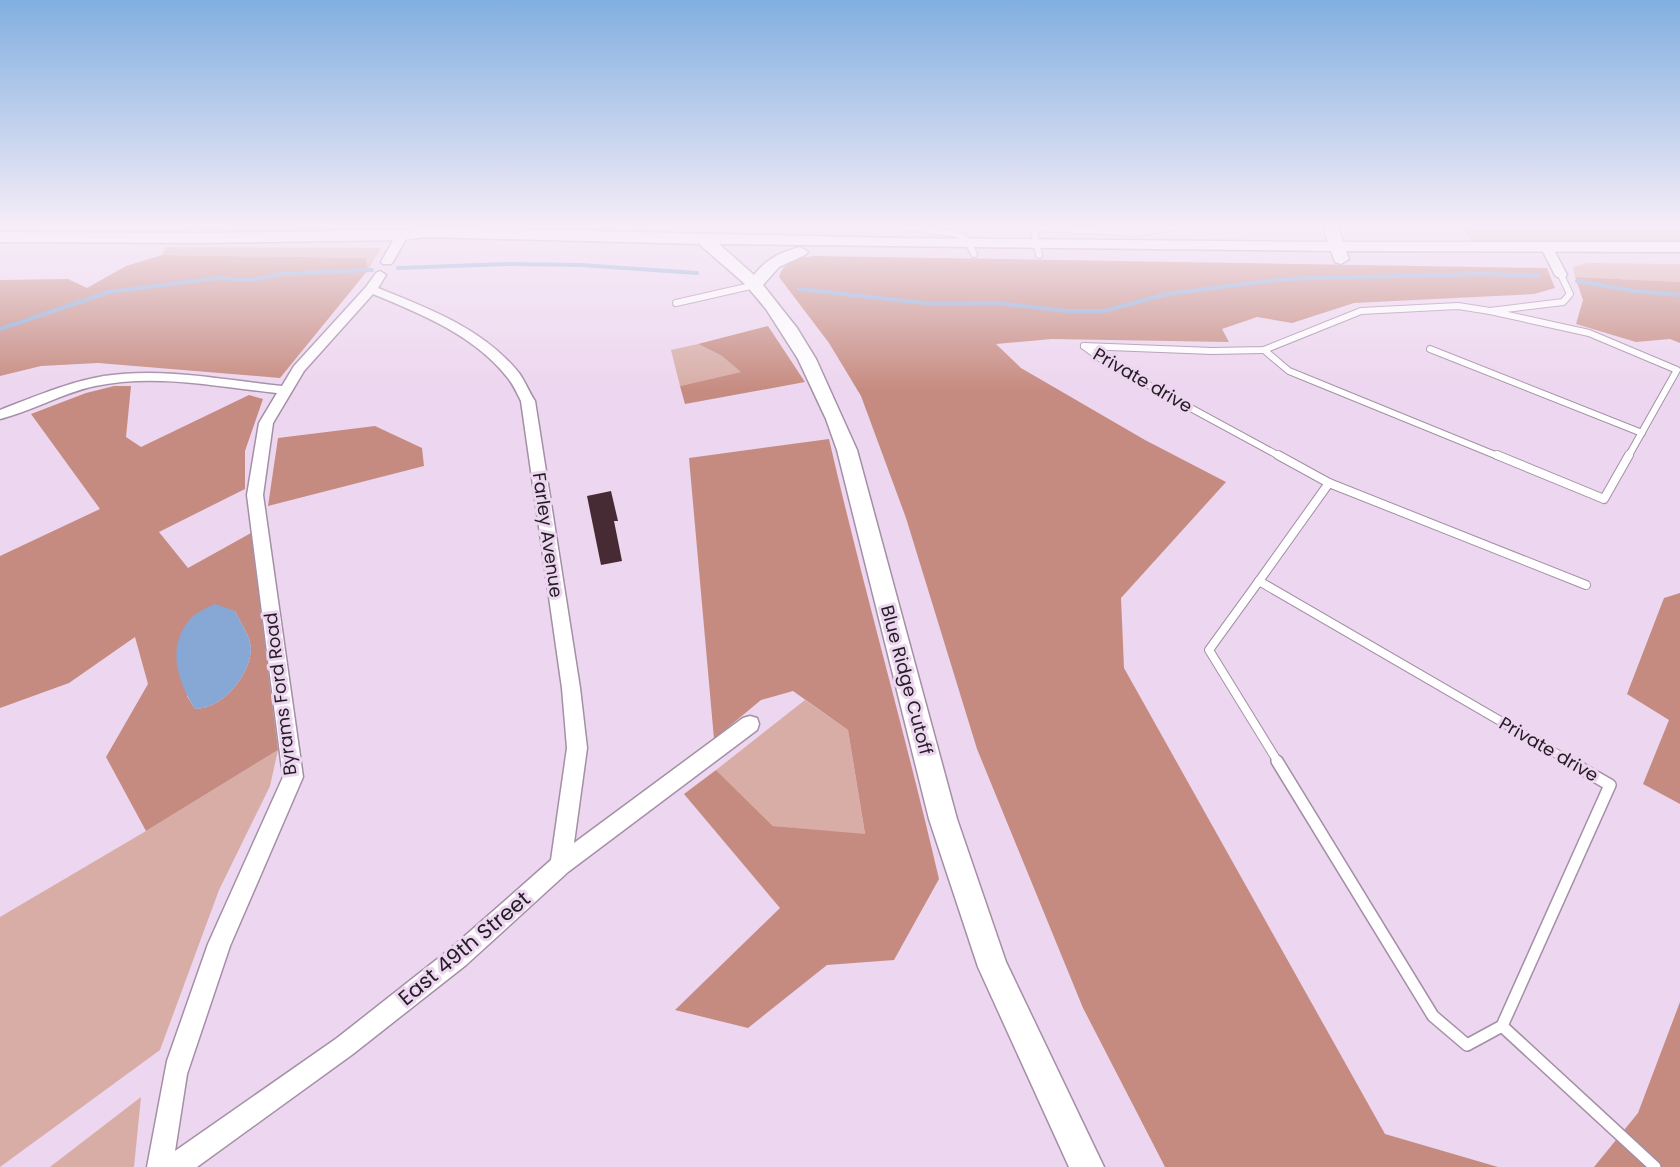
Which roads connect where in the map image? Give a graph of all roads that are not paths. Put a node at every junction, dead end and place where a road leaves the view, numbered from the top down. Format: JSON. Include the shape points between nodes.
{"nodes":[{"id":1,"x":750,"y":280,"type":"edge"},
{"id":2,"x":758,"y":280,"type":"edge"},
{"id":3,"x":1564,"y":280,"type":"edge"},
{"id":4,"x":376,"y":281,"type":"joint"},
{"id":5,"x":755,"y":285,"type":"junction"},
{"id":6,"x":676,"y":303,"type":"dead end"},
{"id":7,"x":1490,"y":311,"type":"junction"},
{"id":8,"x":1264,"y":350,"type":"junction"},
{"id":9,"x":1430,"y":350,"type":"dead end"},
{"id":10,"x":284,"y":390,"type":"junction"},
{"id":11,"x":0,"y":415,"type":"edge"},
{"id":12,"x":1642,"y":433,"type":"junction"},
{"id":13,"x":1329,"y":483,"type":"junction"},
{"id":14,"x":1258,"y":580,"type":"junction"},
{"id":15,"x":1586,"y":585,"type":"dead end"},
{"id":16,"x":750,"y":724,"type":"dead end"},
{"id":17,"x":561,"y":865,"type":"junction"},
{"id":18,"x":1502,"y":1026,"type":"junction"},
{"id":19,"x":160,"y":1167,"type":"edge"},
{"id":20,"x":175,"y":1167,"type":"edge"},
{"id":21,"x":1087,"y":1167,"type":"edge"},
{"id":22,"x":1655,"y":1167,"type":"edge"}],
"edges":[{"from":1,"to":5,"type":"main road","name":"Blue Ridge Cutoff"},
{"from":2,"to":5,"type":"main road"},
{"from":3,"to":7,"type":"lane","name":"Private drive","via":[[1570,294],[1563,302]]},
{"from":4,"to":10,"type":"street","name":"Byrams Ford Road"},
{"from":4,"to":17,"type":"street","name":"Farley Avenue","via":[[416,308],[463,332],[514,376],[528,401],[577,748]]},
{"from":5,"to":6,"type":"lane"},
{"from":5,"to":21,"type":"main road","name":"Blue Ridge Cutoff","via":[[788,324],[833,411],[847,450],[943,819],[993,967]]},
{"from":7,"to":8,"type":"lane","name":"Private drive","via":[[1458,306],[1361,311]]},
{"from":7,"to":12,"type":"lane","name":"Private drive","via":[[1589,333],[1677,370]]},
{"from":8,"to":12,"type":"lane","name":"Private drive","via":[[1289,371],[1604,499]]},
{"from":8,"to":13,"type":"lane","name":"Private drive","via":[[1084,346],[1104,361]]},
{"from":9,"to":12,"type":"lane"},
{"from":10,"to":11,"type":"street","via":[[142,377],[105,380]]},
{"from":10,"to":19,"type":"street","name":"Byrams Ford Road","via":[[266,423],[255,495],[293,777],[219,944],[175,1074]]},
{"from":13,"to":14,"type":"lane"},
{"from":13,"to":15,"type":"lane","name":"Private drive"},
{"from":14,"to":18,"type":"lane","via":[[1209,650],[1433,1016],[1467,1045]]},
{"from":14,"to":18,"type":"lane","name":"Private drive","via":[[1610,785]]},
{"from":16,"to":17,"type":"street","name":"East 49th Street"},
{"from":17,"to":20,"type":"street","name":"East 49th Street","via":[[458,957],[345,1046]]},
{"from":18,"to":22,"type":"lane"}]}
